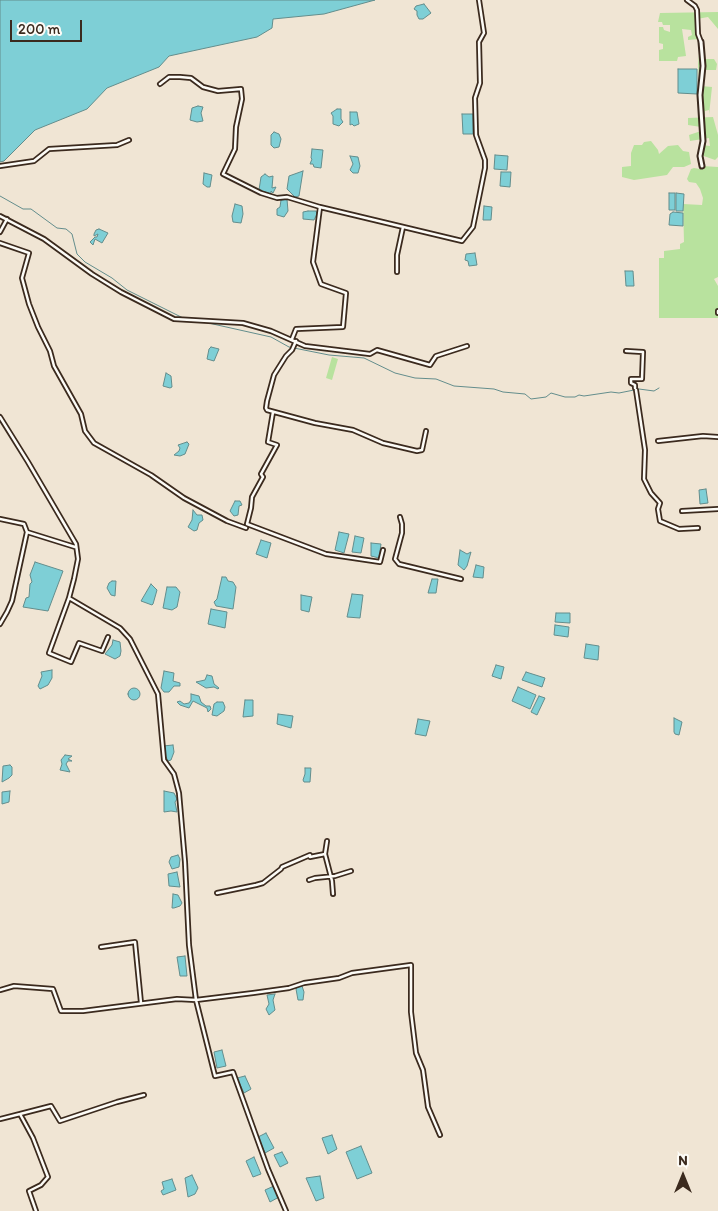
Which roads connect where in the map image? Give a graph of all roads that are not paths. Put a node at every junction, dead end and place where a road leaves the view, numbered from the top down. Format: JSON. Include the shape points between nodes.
{"nodes":[{"id":1,"x":479,"y":0,"type":"edge"},
{"id":2,"x":687,"y":0,"type":"edge"},
{"id":3,"x":701,"y":42,"type":"joint"},
{"id":4,"x":160,"y":84,"type":"dead end"},
{"id":5,"x":129,"y":140,"type":"dead end"},
{"id":6,"x":0,"y":166,"type":"edge"},
{"id":7,"x":702,"y":166,"type":"dead end"},
{"id":8,"x":320,"y":207,"type":"junction"},
{"id":9,"x":0,"y":216,"type":"edge"},
{"id":10,"x":7,"y":219,"type":"junction"},
{"id":11,"x":403,"y":227,"type":"junction"},
{"id":12,"x":0,"y":232,"type":"edge"},
{"id":13,"x":0,"y":242,"type":"edge"},
{"id":14,"x":397,"y":272,"type":"dead end"},
{"id":15,"x":292,"y":339,"type":"junction"},
{"id":16,"x":296,"y":341,"type":"junction"},
{"id":17,"x":467,"y":346,"type":"dead end"},
{"id":18,"x":626,"y":351,"type":"dead end"},
{"id":19,"x":273,"y":412,"type":"junction"},
{"id":20,"x":0,"y":417,"type":"edge"},
{"id":21,"x":426,"y":431,"type":"dead end"},
{"id":22,"x":718,"y":437,"type":"edge"},
{"id":23,"x":658,"y":441,"type":"dead end"},
{"id":24,"x":718,"y":509,"type":"edge"},
{"id":25,"x":682,"y":512,"type":"dead end"},
{"id":26,"x":400,"y":517,"type":"dead end"},
{"id":27,"x":0,"y":519,"type":"edge"},
{"id":28,"x":246,"y":528,"type":"dead end"},
{"id":29,"x":698,"y":528,"type":"dead end"},
{"id":30,"x":27,"y":532,"type":"junction"},
{"id":31,"x":76,"y":547,"type":"junction"},
{"id":32,"x":383,"y":550,"type":"dead end"},
{"id":33,"x":461,"y":579,"type":"dead end"},
{"id":34,"x":69,"y":598,"type":"junction"},
{"id":35,"x":0,"y":624,"type":"edge"},
{"id":36,"x":108,"y":637,"type":"dead end"},
{"id":37,"x":327,"y":841,"type":"dead end"},
{"id":38,"x":325,"y":854,"type":"junction"},
{"id":39,"x":351,"y":870,"type":"dead end"},
{"id":40,"x":330,"y":875,"type":"junction"},
{"id":41,"x":309,"y":880,"type":"dead end"},
{"id":42,"x":217,"y":893,"type":"dead end"},
{"id":43,"x":333,"y":894,"type":"dead end"},
{"id":44,"x":101,"y":947,"type":"dead end"},
{"id":45,"x":0,"y":990,"type":"edge"},
{"id":46,"x":196,"y":1000,"type":"junction"},
{"id":47,"x":141,"y":1004,"type":"junction"},
{"id":48,"x":144,"y":1095,"type":"dead end"},
{"id":49,"x":20,"y":1114,"type":"junction"},
{"id":50,"x":0,"y":1119,"type":"edge"},
{"id":51,"x":440,"y":1135,"type":"dead end"},
{"id":52,"x":36,"y":1211,"type":"edge"},
{"id":53,"x":286,"y":1211,"type":"edge"}],
"edges":[{"from":1,"to":11,"type":"street","via":[[484,33],[479,42],[476,135],[485,168],[473,227],[462,241]]},
{"from":2,"to":3,"type":"street","via":[[697,10]]},
{"from":3,"to":7,"type":"street"},
{"from":4,"to":8,"type":"street","via":[[169,77],[180,77],[191,78],[203,87],[218,90],[241,89],[235,149],[223,174],[261,193]]},
{"from":5,"to":6,"type":"street","via":[[49,150],[34,160]]},
{"from":8,"to":11,"type":"street"},
{"from":8,"to":15,"type":"street","via":[[313,262],[321,284],[346,294],[343,327],[296,329]]},
{"from":9,"to":10,"type":"street"},
{"from":10,"to":12,"type":"street"},
{"from":10,"to":15,"type":"street","via":[[44,239],[121,292],[174,319],[242,323]]},
{"from":11,"to":14,"type":"street","via":[[396,255]]},
{"from":13,"to":28,"type":"street","via":[[29,253],[22,278],[29,304],[54,366],[94,443],[184,498]]},
{"from":15,"to":16,"type":"street"},
{"from":16,"to":17,"type":"street","via":[[305,346],[370,354],[377,350],[430,365],[436,356]]},
{"from":16,"to":19,"type":"street","via":[[274,375],[266,408]]},
{"from":18,"to":29,"type":"street","via":[[643,352],[642,379],[631,379],[630,382],[636,389],[644,450],[644,479],[660,503],[660,521],[679,529]]},
{"from":19,"to":21,"type":"street","via":[[353,430],[383,443],[416,451],[422,450]]},
{"from":19,"to":32,"type":"street","via":[[268,442],[277,445],[261,474],[263,477],[252,497],[246,524],[326,554],[380,562]]},
{"from":20,"to":31,"type":"street"},
{"from":22,"to":23,"type":"street"},
{"from":24,"to":25,"type":"street"},
{"from":26,"to":33,"type":"street","via":[[402,533],[395,559],[399,564]]},
{"from":27,"to":30,"type":"street","via":[[24,524]]},
{"from":30,"to":31,"type":"street"},
{"from":30,"to":35,"type":"street","via":[[12,601]]},
{"from":31,"to":34,"type":"street","via":[[78,558]]},
{"from":34,"to":36,"type":"street","via":[[48,653],[71,662],[78,643],[102,651]]},
{"from":34,"to":46,"type":"street","via":[[120,628],[130,639],[158,694],[164,760],[174,774],[179,793]]},
{"from":37,"to":38,"type":"street"},
{"from":38,"to":40,"type":"street"},
{"from":38,"to":42,"type":"street","via":[[282,867],[256,886]]},
{"from":39,"to":40,"type":"street"},
{"from":40,"to":41,"type":"street"},
{"from":40,"to":43,"type":"street"},
{"from":44,"to":47,"type":"street","via":[[136,942]]},
{"from":45,"to":47,"type":"street","via":[[14,986],[53,989],[62,1011]]},
{"from":46,"to":47,"type":"street"},
{"from":46,"to":51,"type":"street","via":[[289,988],[304,982],[411,965],[411,1012],[416,1053],[428,1107]]},
{"from":46,"to":53,"type":"street","via":[[215,1076],[233,1072]]},
{"from":48,"to":49,"type":"street","via":[[60,1121],[50,1106]]},
{"from":49,"to":50,"type":"street"},
{"from":49,"to":52,"type":"street","via":[[48,1177],[29,1191]]}]}
